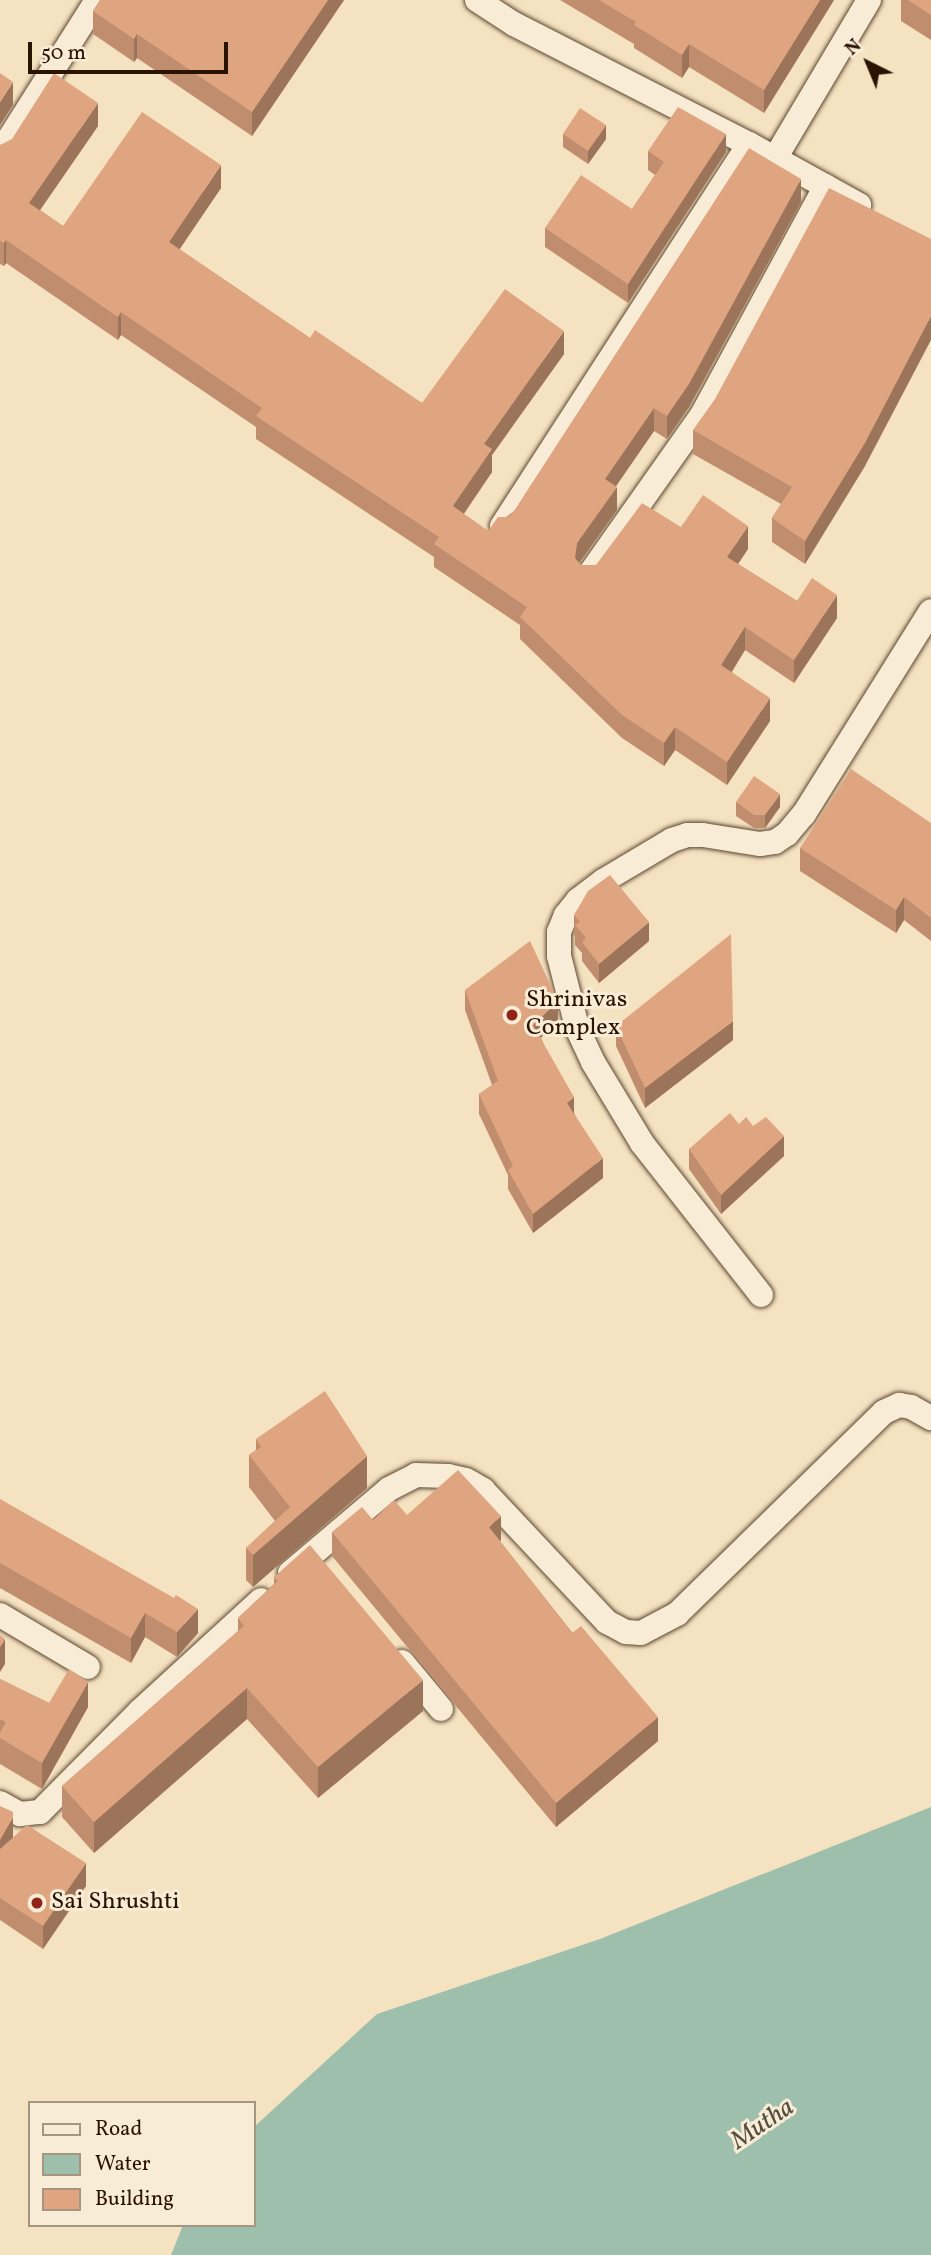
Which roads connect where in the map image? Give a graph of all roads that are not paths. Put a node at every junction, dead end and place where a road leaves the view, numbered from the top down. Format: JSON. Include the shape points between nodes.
{"nodes":[{"id":1,"x":97,"y":0,"type":"edge"},
{"id":2,"x":477,"y":0,"type":"edge"},
{"id":3,"x":869,"y":0,"type":"edge"},
{"id":4,"x":749,"y":144,"type":"junction"},
{"id":5,"x":0,"y":153,"type":"edge"},
{"id":6,"x":774,"y":160,"type":"junction"},
{"id":7,"x":827,"y":186,"type":"junction"},
{"id":8,"x":884,"y":220,"type":"edge"},
{"id":9,"x":502,"y":526,"type":"edge"},
{"id":10,"x":589,"y":575,"type":"edge"},
{"id":11,"x":931,"y":611,"type":"edge"},
{"id":12,"x":761,"y":1295,"type":"dead end"},
{"id":13,"x":931,"y":1418,"type":"edge"},
{"id":14,"x":312,"y":1554,"type":"junction"},
{"id":15,"x":329,"y":1574,"type":"edge"},
{"id":16,"x":0,"y":1615,"type":"edge"},
{"id":17,"x":389,"y":1647,"type":"edge"},
{"id":18,"x":88,"y":1667,"type":"dead end"},
{"id":19,"x":442,"y":1709,"type":"dead end"},
{"id":20,"x":0,"y":1803,"type":"edge"}],
"edges":[{"from":1,"to":5,"type":"street"},
{"from":2,"to":4,"type":"street","via":[[514,24]]},
{"from":3,"to":6,"type":"street"},
{"from":4,"to":6,"type":"street"},
{"from":4,"to":9,"type":"street"},
{"from":6,"to":7,"type":"street"},
{"from":7,"to":8,"type":"street"},
{"from":7,"to":10,"type":"street","via":[[702,415]]},
{"from":11,"to":12,"type":"street","via":[[788,834],[760,844],[703,835],[672,840],[578,900],[559,932],[559,956],[577,1027],[593,1062],[642,1143]]},
{"from":13,"to":14,"type":"street","via":[[899,1405],[884,1412],[677,1614],[641,1633],[626,1632],[607,1622],[484,1489],[466,1480],[416,1475],[389,1489]]},
{"from":14,"to":15,"type":"street"},
{"from":14,"to":20,"type":"street","via":[[140,1711],[40,1812],[20,1814]]},
{"from":16,"to":18,"type":"street"},
{"from":17,"to":19,"type":"street"}]}
